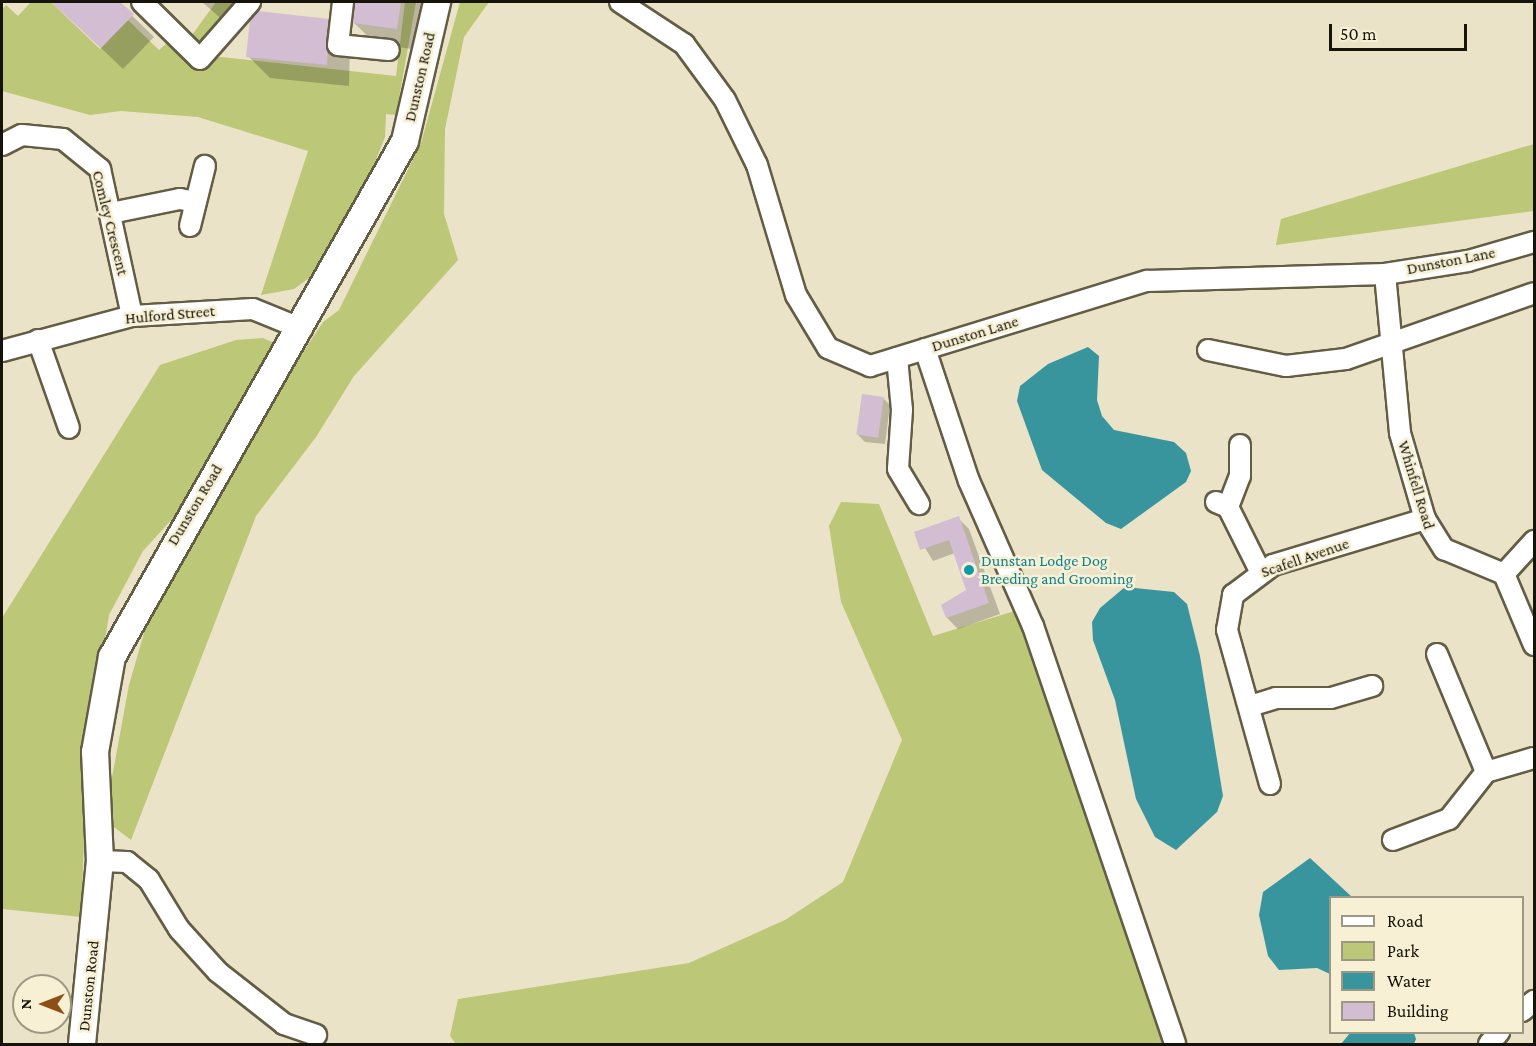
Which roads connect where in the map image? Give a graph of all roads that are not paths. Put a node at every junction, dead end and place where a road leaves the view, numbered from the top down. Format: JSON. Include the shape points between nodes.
{"nodes":[{"id":1,"x":142,"y":2,"type":"edge"},
{"id":2,"x":250,"y":2,"type":"edge"},
{"id":3,"x":343,"y":2,"type":"edge"},
{"id":4,"x":437,"y":2,"type":"edge"},
{"id":5,"x":620,"y":2,"type":"edge"},
{"id":6,"x":389,"y":50,"type":"dead end"},
{"id":7,"x":2,"y":145,"type":"edge"},
{"id":8,"x":205,"y":166,"type":"dead end"},
{"id":9,"x":196,"y":202,"type":"junction"},
{"id":10,"x":111,"y":213,"type":"junction"},
{"id":11,"x":190,"y":226,"type":"dead end"},
{"id":12,"x":1534,"y":242,"type":"edge"},
{"id":13,"x":1385,"y":274,"type":"junction"},
{"id":14,"x":1534,"y":293,"type":"edge"},
{"id":15,"x":132,"y":316,"type":"junction"},
{"id":16,"x":302,"y":329,"type":"junction"},
{"id":17,"x":38,"y":340,"type":"junction"},
{"id":18,"x":1389,"y":347,"type":"junction"},
{"id":19,"x":925,"y":349,"type":"junction"},
{"id":20,"x":1208,"y":350,"type":"dead end"},
{"id":21,"x":2,"y":351,"type":"edge"},
{"id":22,"x":897,"y":358,"type":"junction"},
{"id":23,"x":69,"y":428,"type":"dead end"},
{"id":24,"x":1240,"y":445,"type":"dead end"},
{"id":25,"x":920,"y":504,"type":"dead end"},
{"id":26,"x":1425,"y":519,"type":"junction"},
{"id":27,"x":1534,"y":541,"type":"edge"},
{"id":28,"x":1260,"y":571,"type":"junction"},
{"id":29,"x":1504,"y":574,"type":"junction"},
{"id":30,"x":1534,"y":645,"type":"edge"},
{"id":31,"x":1437,"y":654,"type":"dead end"},
{"id":32,"x":1372,"y":686,"type":"dead end"},
{"id":33,"x":1250,"y":706,"type":"junction"},
{"id":34,"x":1534,"y":758,"type":"edge"},
{"id":35,"x":1486,"y":772,"type":"junction"},
{"id":36,"x":1270,"y":784,"type":"dead end"},
{"id":37,"x":1393,"y":840,"type":"dead end"},
{"id":38,"x":100,"y":861,"type":"junction"},
{"id":39,"x":316,"y":1035,"type":"dead end"},
{"id":40,"x":82,"y":1044,"type":"edge"},
{"id":41,"x":1176,"y":1044,"type":"edge"}],
"edges":[{"from":1,"to":2,"type":"street","via":[[200,59]]},
{"from":3,"to":6,"type":"street","via":[[338,45]]},
{"from":4,"to":16,"type":"main road","name":"Dunston Road","via":[[405,141]]},
{"from":5,"to":22,"type":"street","name":"Dunston Lane","via":[[684,44],[725,100],[757,165],[796,295],[828,348],[870,366]]},
{"from":7,"to":10,"type":"street","name":"Comley Crescent","via":[[21,135],[42,134],[82,150],[100,169]]},
{"from":8,"to":9,"type":"street"},
{"from":9,"to":10,"type":"street","via":[[180,199]]},
{"from":9,"to":11,"type":"street"},
{"from":10,"to":15,"type":"street","name":"Comley Crescent"},
{"from":12,"to":13,"type":"street","name":"Dunston Lane","via":[[1468,261]]},
{"from":13,"to":18,"type":"street","name":"Whinfell Road"},
{"from":13,"to":19,"type":"street","name":"Dunston Lane","via":[[1147,281]]},
{"from":14,"to":18,"type":"street"},
{"from":15,"to":16,"type":"street","name":"Hulford Street","via":[[252,309]]},
{"from":15,"to":17,"type":"street","name":"Hulford Street"},
{"from":16,"to":38,"type":"main road","name":"Dunston Road","via":[[177,535],[112,657],[95,752]]},
{"from":17,"to":21,"type":"street","name":"Hulford Street"},
{"from":17,"to":23,"type":"street"},
{"from":18,"to":20,"type":"street","via":[[1346,359],[1286,366]]},
{"from":18,"to":26,"type":"street","name":"Whinfell Road","via":[[1401,433]]},
{"from":19,"to":22,"type":"street","name":"Dunston Lane"},
{"from":19,"to":41,"type":"street","via":[[969,481],[1033,626]]},
{"from":22,"to":25,"type":"street","via":[[902,410],[898,469]]},
{"from":24,"to":28,"type":"street","via":[[1240,476],[1222,505]]},
{"from":26,"to":28,"type":"street","name":"Scafell Avenue"},
{"from":26,"to":29,"type":"street","name":"Whinfell Road","via":[[1444,549]]},
{"from":27,"to":29,"type":"street"},
{"from":28,"to":33,"type":"street","name":"Scafell Avenue","via":[[1233,595],[1227,630]]},
{"from":29,"to":30,"type":"street"},
{"from":31,"to":35,"type":"street"},
{"from":32,"to":33,"type":"street","via":[[1331,698],[1276,698]]},
{"from":33,"to":36,"type":"street","name":"Scafell Avenue"},
{"from":34,"to":35,"type":"street"},
{"from":35,"to":37,"type":"street","via":[[1449,819]]},
{"from":38,"to":39,"type":"street","via":[[128,862],[149,880],[179,929],[218,972],[284,1024]]},
{"from":38,"to":40,"type":"main road","name":"Dunston Road"}]}
